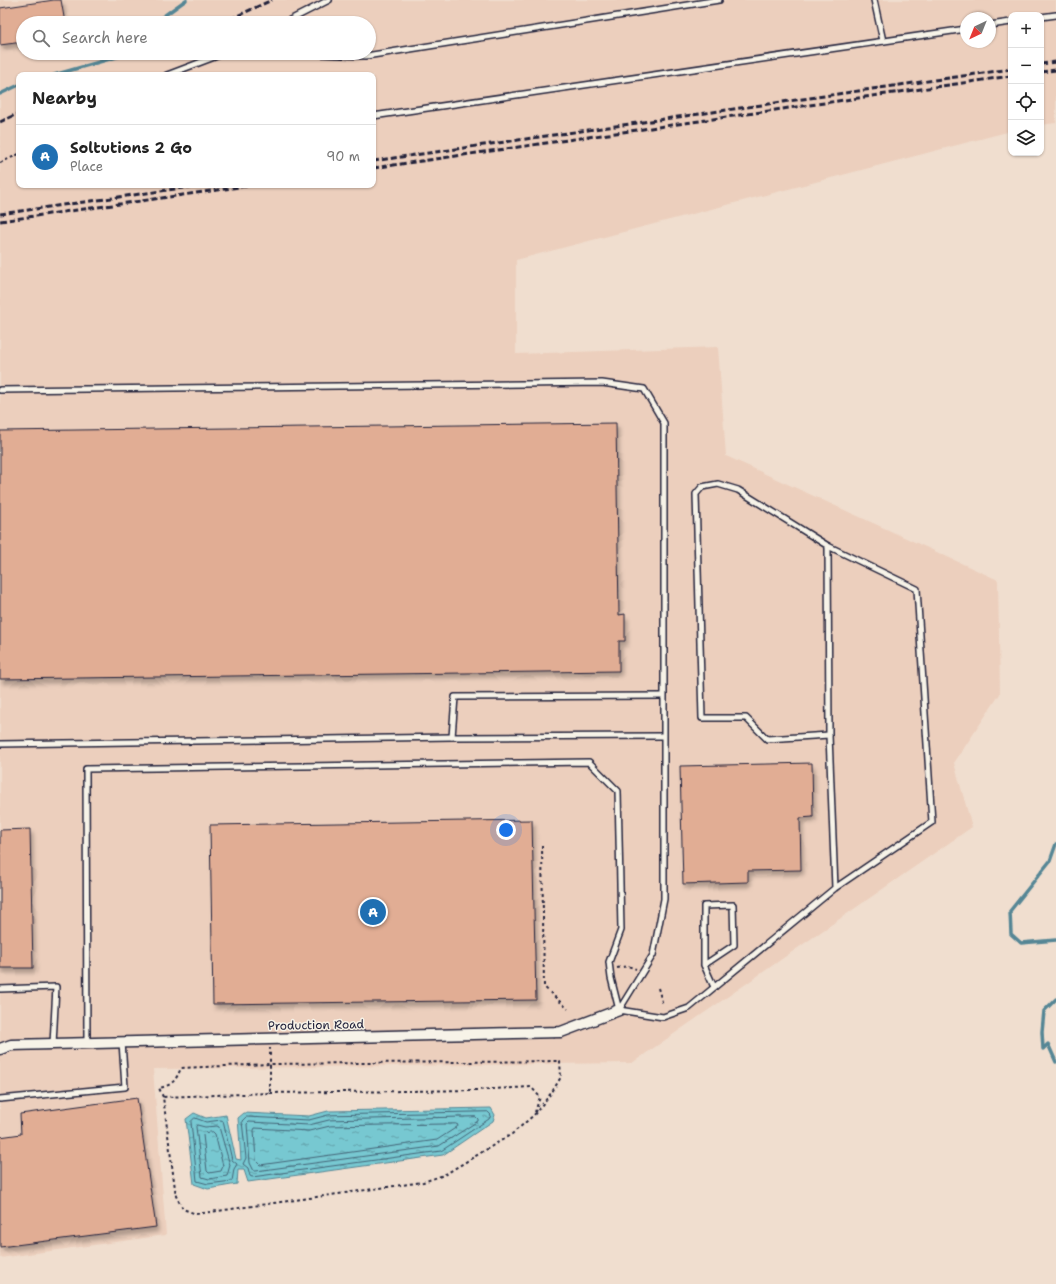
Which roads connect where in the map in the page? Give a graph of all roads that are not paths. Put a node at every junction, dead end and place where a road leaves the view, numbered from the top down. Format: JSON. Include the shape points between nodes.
{"nodes":[{"id":1,"x":328,"y":0,"type":"edge"},
{"id":2,"x":719,"y":0,"type":"edge"},
{"id":3,"x":874,"y":0,"type":"edge"},
{"id":4,"x":1056,"y":15,"type":"edge"},
{"id":5,"x":297,"y":16,"type":"edge"},
{"id":6,"x":1044,"y":17,"type":"edge"},
{"id":7,"x":1008,"y":22,"type":"edge"},
{"id":8,"x":996,"y":24,"type":"edge"},
{"id":9,"x":960,"y":29,"type":"edge"},
{"id":10,"x":883,"y":41,"type":"junction"},
{"id":11,"x":376,"y":54,"type":"edge"},
{"id":12,"x":207,"y":60,"type":"edge"},
{"id":13,"x":175,"y":72,"type":"edge"},
{"id":14,"x":376,"y":116,"type":"edge"},
{"id":15,"x":0,"y":390,"type":"edge"},
{"id":16,"x":828,"y":546,"type":"junction"},
{"id":17,"x":663,"y":696,"type":"junction"},
{"id":18,"x":829,"y":735,"type":"junction"},
{"id":19,"x":663,"y":736,"type":"junction"},
{"id":20,"x":452,"y":737,"type":"junction"},
{"id":21,"x":0,"y":744,"type":"edge"},
{"id":22,"x":835,"y":888,"type":"junction"},
{"id":23,"x":704,"y":965,"type":"junction"},
{"id":24,"x":714,"y":987,"type":"junction"},
{"id":25,"x":0,"y":989,"type":"edge"},
{"id":26,"x":619,"y":1010,"type":"junction"},
{"id":27,"x":0,"y":1041,"type":"edge"},
{"id":28,"x":122,"y":1042,"type":"junction"},
{"id":29,"x":87,"y":1043,"type":"junction"},
{"id":30,"x":53,"y":1044,"type":"junction"},
{"id":31,"x":11,"y":1045,"type":"junction"},
{"id":32,"x":0,"y":1049,"type":"edge"},
{"id":33,"x":0,"y":1099,"type":"edge"}],
"edges":[{"from":1,"to":5,"type":"lane"},
{"from":2,"to":11,"type":"lane"},
{"from":3,"to":10,"type":"lane"},
{"from":4,"to":6,"type":"lane"},
{"from":7,"to":8,"type":"lane"},
{"from":9,"to":10,"type":"lane"},
{"from":10,"to":14,"type":"lane"},
{"from":12,"to":13,"type":"lane"},
{"from":15,"to":17,"type":"lane","via":[[602,383],[644,389],[664,423]]},
{"from":16,"to":18,"type":"lane"},
{"from":16,"to":18,"type":"lane","via":[[738,490],[718,484],[702,487],[696,494],[702,718],[746,718],[767,739]]},
{"from":16,"to":22,"type":"lane","via":[[917,589],[932,822]]},
{"from":17,"to":19,"type":"lane"},
{"from":17,"to":20,"type":"lane","via":[[455,697]]},
{"from":18,"to":22,"type":"lane"},
{"from":19,"to":20,"type":"lane"},
{"from":19,"to":26,"type":"lane","via":[[664,899],[653,955]]},
{"from":20,"to":21,"type":"lane"},
{"from":22,"to":24,"type":"lane"},
{"from":23,"to":23,"type":"lane","via":[[734,945],[733,905],[704,906]]},
{"from":23,"to":24,"type":"lane"},
{"from":24,"to":26,"type":"lane","via":[[689,1008],[662,1017]]},
{"from":25,"to":30,"type":"lane","via":[[56,987]]},
{"from":26,"to":28,"type":"street","name":"Production Road","via":[[561,1032]]},
{"from":26,"to":29,"type":"lane","via":[[609,962],[620,930],[618,791],[589,762],[86,769]]},
{"from":27,"to":31,"type":"street","name":"Production Road"},
{"from":28,"to":29,"type":"street","name":"Production Road"},
{"from":28,"to":33,"type":"lane","via":[[125,1086]]},
{"from":29,"to":30,"type":"street","name":"Production Road"},
{"from":30,"to":31,"type":"street","name":"Production Road"},
{"from":31,"to":32,"type":"street","name":"Production Road"}]}
